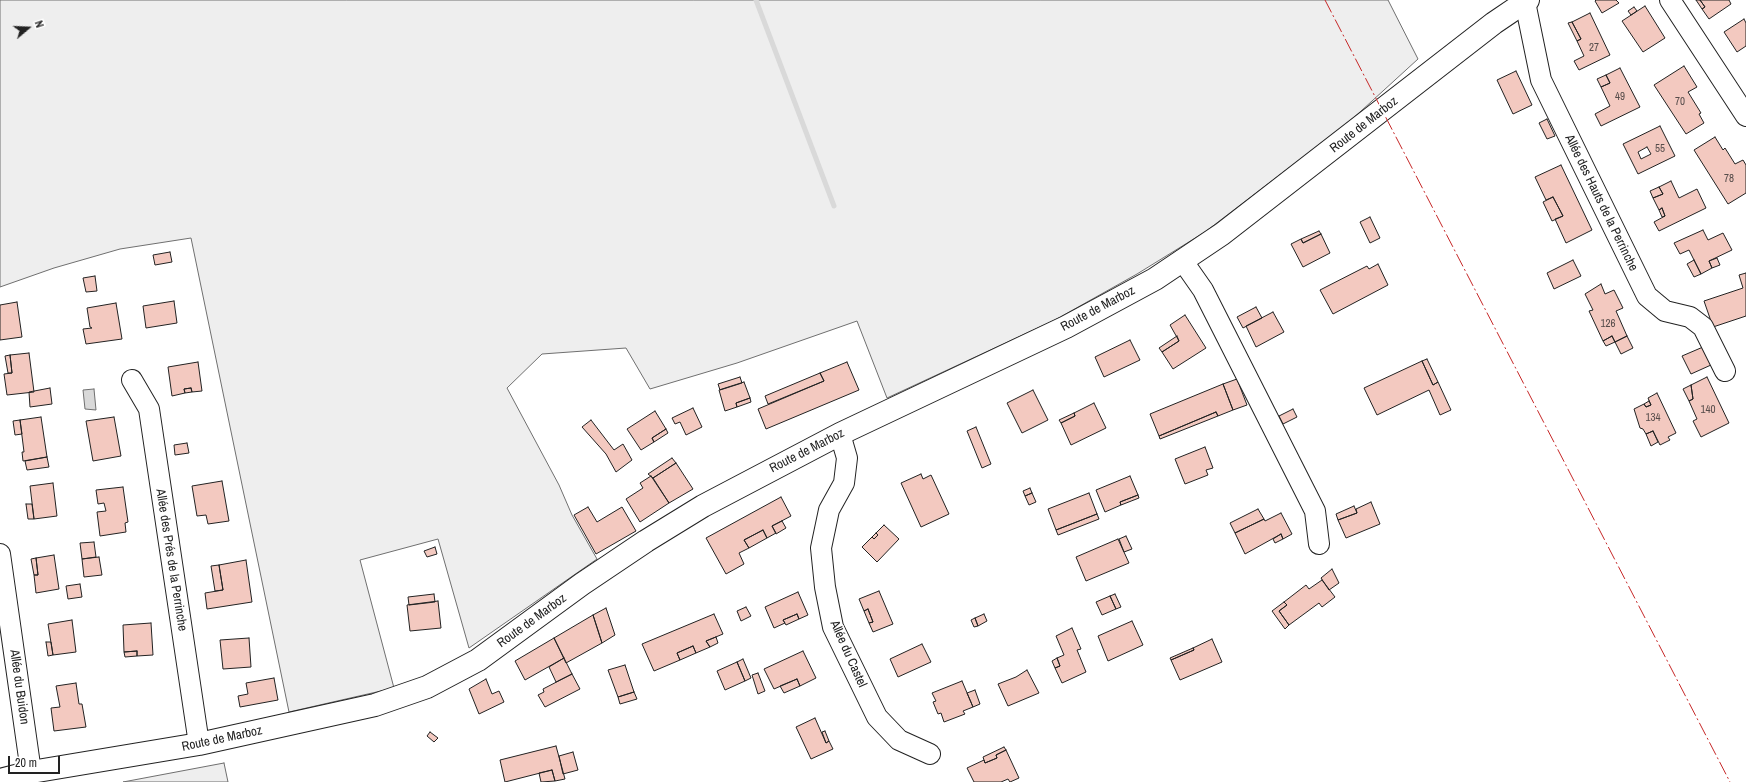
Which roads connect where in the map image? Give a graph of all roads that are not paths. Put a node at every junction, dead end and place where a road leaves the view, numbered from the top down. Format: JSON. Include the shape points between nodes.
{"nodes":[{"id":1,"x":1670,"y":0,"type":"edge"},
{"id":2,"x":1526,"y":1,"type":"edge"},
{"id":3,"x":1746,"y":116,"type":"edge"},
{"id":4,"x":1182,"y":260,"type":"junction"},
{"id":5,"x":1725,"y":370,"type":"dead end"},
{"id":6,"x":132,"y":380,"type":"dead end"},
{"id":7,"x":840,"y":434,"type":"junction"},
{"id":8,"x":1319,"y":544,"type":"dead end"},
{"id":9,"x":0,"y":554,"type":"edge"},
{"id":10,"x":5,"y":626,"type":"edge"},
{"id":11,"x":199,"y":744,"type":"junction"},
{"id":12,"x":930,"y":754,"type":"dead end"},
{"id":13,"x":31,"y":772,"type":"junction"},
{"id":14,"x":0,"y":774,"type":"edge"},
{"id":15,"x":0,"y":780,"type":"edge"}],
"edges":[{"from":1,"to":3,"type":"street"},
{"from":2,"to":4,"type":"main road","name":"Route de Marboz","via":[[1494,23],[1222,234]]},
{"from":2,"to":5,"type":"street","name":"Allée des Hauts de la Perrinche","via":[[1541,80],[1647,296],[1665,311],[1690,317],[1703,327]]},
{"from":4,"to":7,"type":"main road","name":"Route de Marboz","via":[[1117,301],[1066,327]]},
{"from":4,"to":8,"type":"street","via":[[1203,290],[1315,511]]},
{"from":6,"to":11,"type":"street","name":"Allée des Prés de la Perrinche","via":[[149,409]]},
{"from":7,"to":11,"type":"main road","name":"Route de Marboz","via":[[703,506],[582,584],[478,660],[427,687],[375,705]]},
{"from":7,"to":12,"type":"street","name":"Allée du Castel","via":[[847,458],[844,483],[829,510],[820,548],[833,627],[877,717],[899,740]]},
{"from":9,"to":10,"type":"street","name":"Allée du Buidon"},
{"from":10,"to":13,"type":"street","name":"Allée du Buidon"},
{"from":11,"to":13,"type":"main road","name":"Route de Marboz"},
{"from":13,"to":14,"type":"main road","name":"Route de Marboz"},
{"from":13,"to":15,"type":"main road","name":"Route de Marboz"}]}
